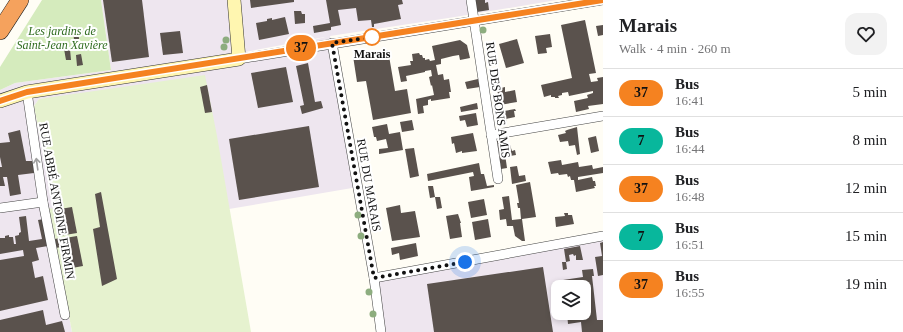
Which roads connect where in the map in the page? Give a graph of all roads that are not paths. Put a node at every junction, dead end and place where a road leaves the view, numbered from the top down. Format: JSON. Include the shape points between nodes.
{"nodes":[{"id":1,"x":10,"y":0,"type":"edge"},
{"id":2,"x":20,"y":0,"type":"edge"},
{"id":3,"x":234,"y":0,"type":"edge"},
{"id":4,"x":471,"y":0,"type":"edge"},
{"id":5,"x":603,"y":0,"type":"edge"},
{"id":6,"x":0,"y":17,"type":"edge"},
{"id":7,"x":474,"y":21,"type":"junction"},
{"id":8,"x":0,"y":31,"type":"edge"},
{"id":9,"x":332,"y":43,"type":"junction"},
{"id":10,"x":239,"y":59,"type":"junction"},
{"id":11,"x":27,"y":92,"type":"junction"},
{"id":12,"x":0,"y":101,"type":"edge"},
{"id":13,"x":603,"y":116,"type":"edge"},
{"id":14,"x":491,"y":135,"type":"junction"},
{"id":15,"x":498,"y":179,"type":"dead end"},
{"id":16,"x":43,"y":202,"type":"junction"},
{"id":17,"x":0,"y":208,"type":"edge"},
{"id":18,"x":603,"y":236,"type":"edge"},
{"id":19,"x":374,"y":278,"type":"junction"},
{"id":20,"x":64,"y":315,"type":"dead end"},
{"id":21,"x":381,"y":332,"type":"edge"}],
"edges":[{"from":1,"to":6,"type":"highway"},
{"from":2,"to":8,"type":"highway"},
{"from":3,"to":10,"type":"street"},
{"from":4,"to":7,"type":"street","name":"RUE DES BONS AMIS"},
{"from":5,"to":7,"type":"street"},
{"from":7,"to":9,"type":"street"},
{"from":7,"to":14,"type":"street","name":"RUE DES BONS AMIS"},
{"from":9,"to":10,"type":"street"},
{"from":9,"to":19,"type":"street","name":"RUE DU MARAIS"},
{"from":10,"to":11,"type":"street"},
{"from":11,"to":12,"type":"street"},
{"from":16,"to":11,"type":"street","name":"RUE ABBÉ ANTOINE FIRMIN","one_way":true},
{"from":13,"to":14,"type":"street"},
{"from":14,"to":15,"type":"street","name":"RUE DES BONS AMIS"},
{"from":16,"to":17,"type":"street"},
{"from":16,"to":20,"type":"street","name":"RUE ABBÉ ANTOINE FIRMIN"},
{"from":18,"to":19,"type":"street"},
{"from":19,"to":21,"type":"street","name":"RUE DU MARAIS"}]}
